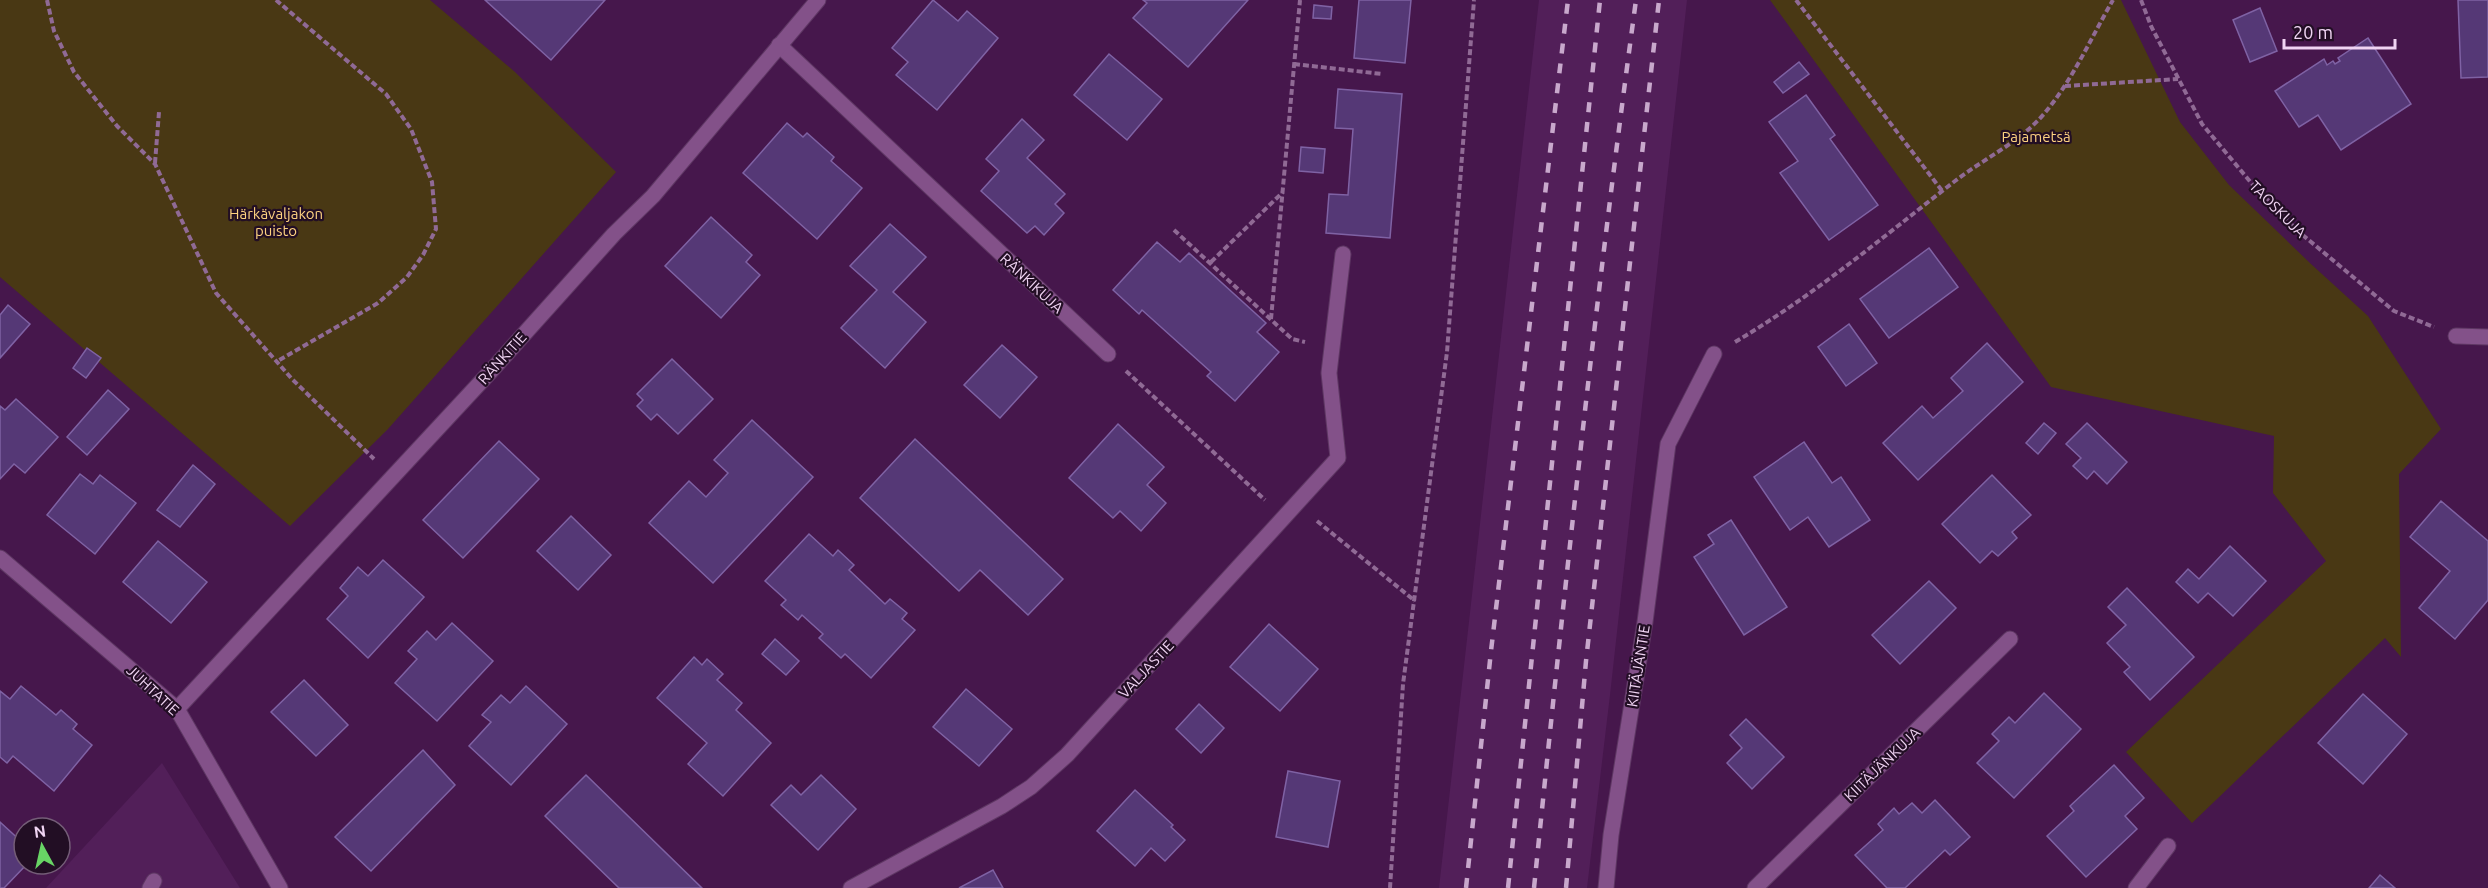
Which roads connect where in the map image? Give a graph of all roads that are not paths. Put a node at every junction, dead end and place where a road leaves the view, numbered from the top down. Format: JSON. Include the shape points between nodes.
{"nodes":[{"id":1,"x":818,"y":0,"type":"edge"},
{"id":2,"x":779,"y":45,"type":"junction"},
{"id":3,"x":1343,"y":254,"type":"dead end"},
{"id":4,"x":2457,"y":336,"type":"road end"},
{"id":5,"x":2488,"y":337,"type":"edge"},
{"id":6,"x":1108,"y":354,"type":"road end"},
{"id":7,"x":1714,"y":354,"type":"road end"},
{"id":8,"x":0,"y":558,"type":"edge"},
{"id":9,"x":2010,"y":639,"type":"dead end"},
{"id":10,"x":177,"y":709,"type":"junction"},
{"id":11,"x":2168,"y":846,"type":"dead end"},
{"id":12,"x":280,"y":888,"type":"edge"},
{"id":13,"x":851,"y":888,"type":"edge"},
{"id":14,"x":1606,"y":888,"type":"edge"},
{"id":15,"x":1755,"y":888,"type":"edge"},
{"id":16,"x":2136,"y":888,"type":"edge"}],
"edges":[{"from":1,"to":2,"type":"street","name":"RÄNKITIE"},
{"from":2,"to":6,"type":"street","name":"RÄNKIKUJA"},
{"from":2,"to":10,"type":"street","name":"RÄNKITIE","via":[[653,196]]},
{"from":3,"to":13,"type":"street","name":"VALJASTIE","via":[[1329,373],[1338,459],[1043,777],[1002,806]]},
{"from":4,"to":5,"type":"street"},
{"from":7,"to":14,"type":"street","name":"KIITÄJÄNTIE","via":[[1668,444]]},
{"from":8,"to":10,"type":"street","name":"JUHTATIE"},
{"from":9,"to":15,"type":"street","name":"KIITÄJÄNKUJA"},
{"from":10,"to":12,"type":"street","name":"JUHTATIE"},
{"from":11,"to":16,"type":"street"}]}
